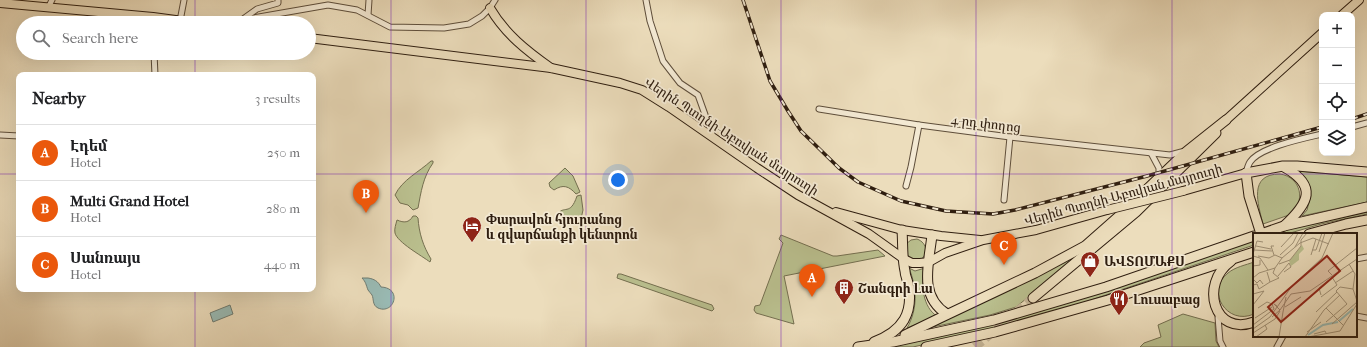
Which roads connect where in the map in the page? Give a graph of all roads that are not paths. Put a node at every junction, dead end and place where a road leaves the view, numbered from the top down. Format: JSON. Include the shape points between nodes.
{"nodes":[{"id":1,"x":184,"y":0,"type":"edge"},
{"id":2,"x":278,"y":0,"type":"edge"},
{"id":3,"x":369,"y":0,"type":"edge"},
{"id":4,"x":495,"y":0,"type":"edge"},
{"id":5,"x":646,"y":0,"type":"edge"},
{"id":6,"x":1359,"y":0,"type":"edge"},
{"id":7,"x":0,"y":3,"type":"edge"},
{"id":8,"x":50,"y":4,"type":"edge"},
{"id":9,"x":490,"y":8,"type":"junction"},
{"id":10,"x":1345,"y":12,"type":"edge"},
{"id":11,"x":368,"y":15,"type":"junction"},
{"id":12,"x":127,"y":16,"type":"edge"},
{"id":13,"x":181,"y":16,"type":"edge"},
{"id":14,"x":248,"y":16,"type":"edge"},
{"id":15,"x":273,"y":16,"type":"edge"},
{"id":16,"x":1319,"y":36,"type":"edge"},
{"id":17,"x":316,"y":39,"type":"edge"},
{"id":18,"x":154,"y":60,"type":"edge"},
{"id":19,"x":551,"y":68,"type":"junction"},
{"id":20,"x":154,"y":72,"type":"edge"},
{"id":21,"x":819,"y":109,"type":"dead end"},
{"id":22,"x":1226,"y":120,"type":"junction"},
{"id":23,"x":1367,"y":123,"type":"edge"},
{"id":24,"x":919,"y":125,"type":"junction"},
{"id":25,"x":1355,"y":125,"type":"edge"},
{"id":26,"x":0,"y":135,"type":"edge"},
{"id":27,"x":1319,"y":135,"type":"edge"},
{"id":28,"x":16,"y":136,"type":"edge"},
{"id":29,"x":1010,"y":137,"type":"junction"},
{"id":30,"x":714,"y":138,"type":"junction"},
{"id":31,"x":1187,"y":151,"type":"junction"},
{"id":32,"x":1151,"y":153,"type":"junction"},
{"id":33,"x":1283,"y":166,"type":"junction"},
{"id":34,"x":1367,"y":172,"type":"edge"},
{"id":35,"x":1246,"y":173,"type":"junction"},
{"id":36,"x":1158,"y":178,"type":"junction"},
{"id":37,"x":906,"y":186,"type":"dead end"},
{"id":38,"x":1004,"y":200,"type":"dead end"},
{"id":39,"x":1367,"y":207,"type":"edge"},
{"id":40,"x":824,"y":208,"type":"junction"},
{"id":41,"x":1367,"y":220,"type":"edge"},
{"id":42,"x":1280,"y":228,"type":"junction"},
{"id":43,"x":902,"y":230,"type":"junction"},
{"id":44,"x":1261,"y":233,"type":"edge"},
{"id":45,"x":1264,"y":233,"type":"edge"},
{"id":46,"x":1313,"y":233,"type":"edge"},
{"id":47,"x":932,"y":235,"type":"junction"},
{"id":48,"x":1253,"y":236,"type":"edge"},
{"id":49,"x":983,"y":240,"type":"junction"},
{"id":50,"x":1253,"y":252,"type":"edge"},
{"id":51,"x":1237,"y":257,"type":"junction"},
{"id":52,"x":1367,"y":257,"type":"edge"},
{"id":53,"x":1357,"y":259,"type":"edge"},
{"id":54,"x":904,"y":260,"type":"junction"},
{"id":55,"x":929,"y":262,"type":"junction"},
{"id":56,"x":1033,"y":298,"type":"tunnel mouth"},
{"id":57,"x":947,"y":314,"type":"junction"},
{"id":58,"x":1222,"y":316,"type":"junction"},
{"id":59,"x":1357,"y":316,"type":"edge"},
{"id":60,"x":1367,"y":318,"type":"edge"},
{"id":61,"x":1253,"y":322,"type":"edge"},
{"id":62,"x":1282,"y":337,"type":"edge"},
{"id":63,"x":893,"y":342,"type":"junction"},
{"id":64,"x":859,"y":347,"type":"edge"},
{"id":65,"x":926,"y":347,"type":"edge"},
{"id":66,"x":1223,"y":347,"type":"edge"},
{"id":67,"x":1275,"y":347,"type":"edge"}],
"edges":[{"from":1,"to":13,"type":"street"},
{"from":2,"to":14,"type":"street","via":[[278,3],[257,9]]},
{"from":3,"to":11,"type":"street"},
{"from":4,"to":9,"type":"street"},
{"from":5,"to":30,"type":"street","via":[[663,61],[680,83],[698,95]]},
{"from":6,"to":10,"type":"main road"},
{"from":7,"to":8,"type":"main road"},
{"from":8,"to":12,"type":"main road"},
{"from":9,"to":11,"type":"street","via":[[469,24],[444,28],[390,27]]},
{"from":9,"to":19,"type":"main road","via":[[523,48]]},
{"from":11,"to":15,"type":"street","via":[[356,10],[328,6]]},
{"from":16,"to":22,"type":"main road"},
{"from":17,"to":19,"type":"main road","name":"Վերին Պտղնի-Աբովյան մայրուղի"},
{"from":18,"to":20,"type":"street"},
{"from":19,"to":30,"type":"main road","name":"Վերին Պտղնի-Աբովյան մայրուղի","via":[[642,90]]},
{"from":21,"to":24,"type":"street","name":"4-րդ փողոց"},
{"from":22,"to":31,"type":"highway"},
{"from":22,"to":56,"type":"highway","via":[[1214,136],[1136,212]]},
{"from":23,"to":25,"type":"street"},
{"from":24,"to":29,"type":"street","name":"4-րդ փողոց"},
{"from":24,"to":37,"type":"street"},
{"from":26,"to":28,"type":"street"},
{"from":27,"to":35,"type":"street","via":[[1261,153],[1250,162]]},
{"from":29,"to":32,"type":"street","name":"4-րդ փողոց"},
{"from":29,"to":38,"type":"street"},
{"from":30,"to":40,"type":"main road","name":"Վերին Պտղնի-Աբովյան մայրուղի","via":[[774,180]]},
{"from":31,"to":32,"type":"street","name":"4-րդ փողոց","via":[[1170,155]]},
{"from":31,"to":36,"type":"highway"},
{"from":32,"to":36,"type":"street","via":[[1159,168]]},
{"from":33,"to":34,"type":"highway"},
{"from":33,"to":35,"type":"highway"},
{"from":33,"to":42,"type":"highway","via":[[1302,180],[1306,196],[1299,211]]},
{"from":35,"to":44,"type":"highway","via":[[1249,196]]},
{"from":35,"to":49,"type":"main road","name":"Վերին Պտղնի-Աբովյան մայրուղի","bridge":true,"via":[[1036,230]]},
{"from":36,"to":57,"type":"highway","via":[[1085,246],[1035,274]]},
{"from":39,"to":42,"type":"highway"},
{"from":40,"to":43,"type":"main road","name":"Վերին Պտղնի-Աբովյան մայրուղի"},
{"from":40,"to":54,"type":"main road","name":"Վերին Պտղնի-Աբովյան մայրուղի","via":[[869,234]]},
{"from":41,"to":46,"type":"highway"},
{"from":42,"to":45,"type":"highway"},
{"from":43,"to":47,"type":"main road","name":"Վերին Պտղնի-Աբովյան մայրուղի"},
{"from":43,"to":54,"type":"highway"},
{"from":47,"to":49,"type":"main road","name":"Վերին Պտղնի-Աբովյան մայրուղի"},
{"from":47,"to":55,"type":"highway"},
{"from":48,"to":63,"type":"highway","via":[[1106,287],[1001,318]]},
{"from":49,"to":55,"type":"main road","name":"Վերին Պտղնի-Աբովյան մայրուղի","via":[[945,253]]},
{"from":50,"to":51,"type":"highway"},
{"from":51,"to":58,"type":"highway","via":[[1221,270],[1215,283],[1213,301]]},
{"from":51,"to":65,"type":"highway","via":[[1108,300],[995,332]]},
{"from":52,"to":53,"type":"street"},
{"from":54,"to":55,"type":"main road","name":"Վերին Պտղնի-Աբովյան մայրուղի"},
{"from":54,"to":64,"type":"highway","via":[[908,284],[907,315],[897,329]]},
{"from":55,"to":57,"type":"highway","via":[[930,295],[937,306]]},
{"from":57,"to":63,"type":"highway"},
{"from":58,"to":61,"type":"highway","via":[[1238,324]]},
{"from":58,"to":66,"type":"street","via":[[1218,318]]},
{"from":59,"to":60,"type":"street"},
{"from":62,"to":67,"type":"street"},
{"from":63,"to":64,"type":"highway"}]}
